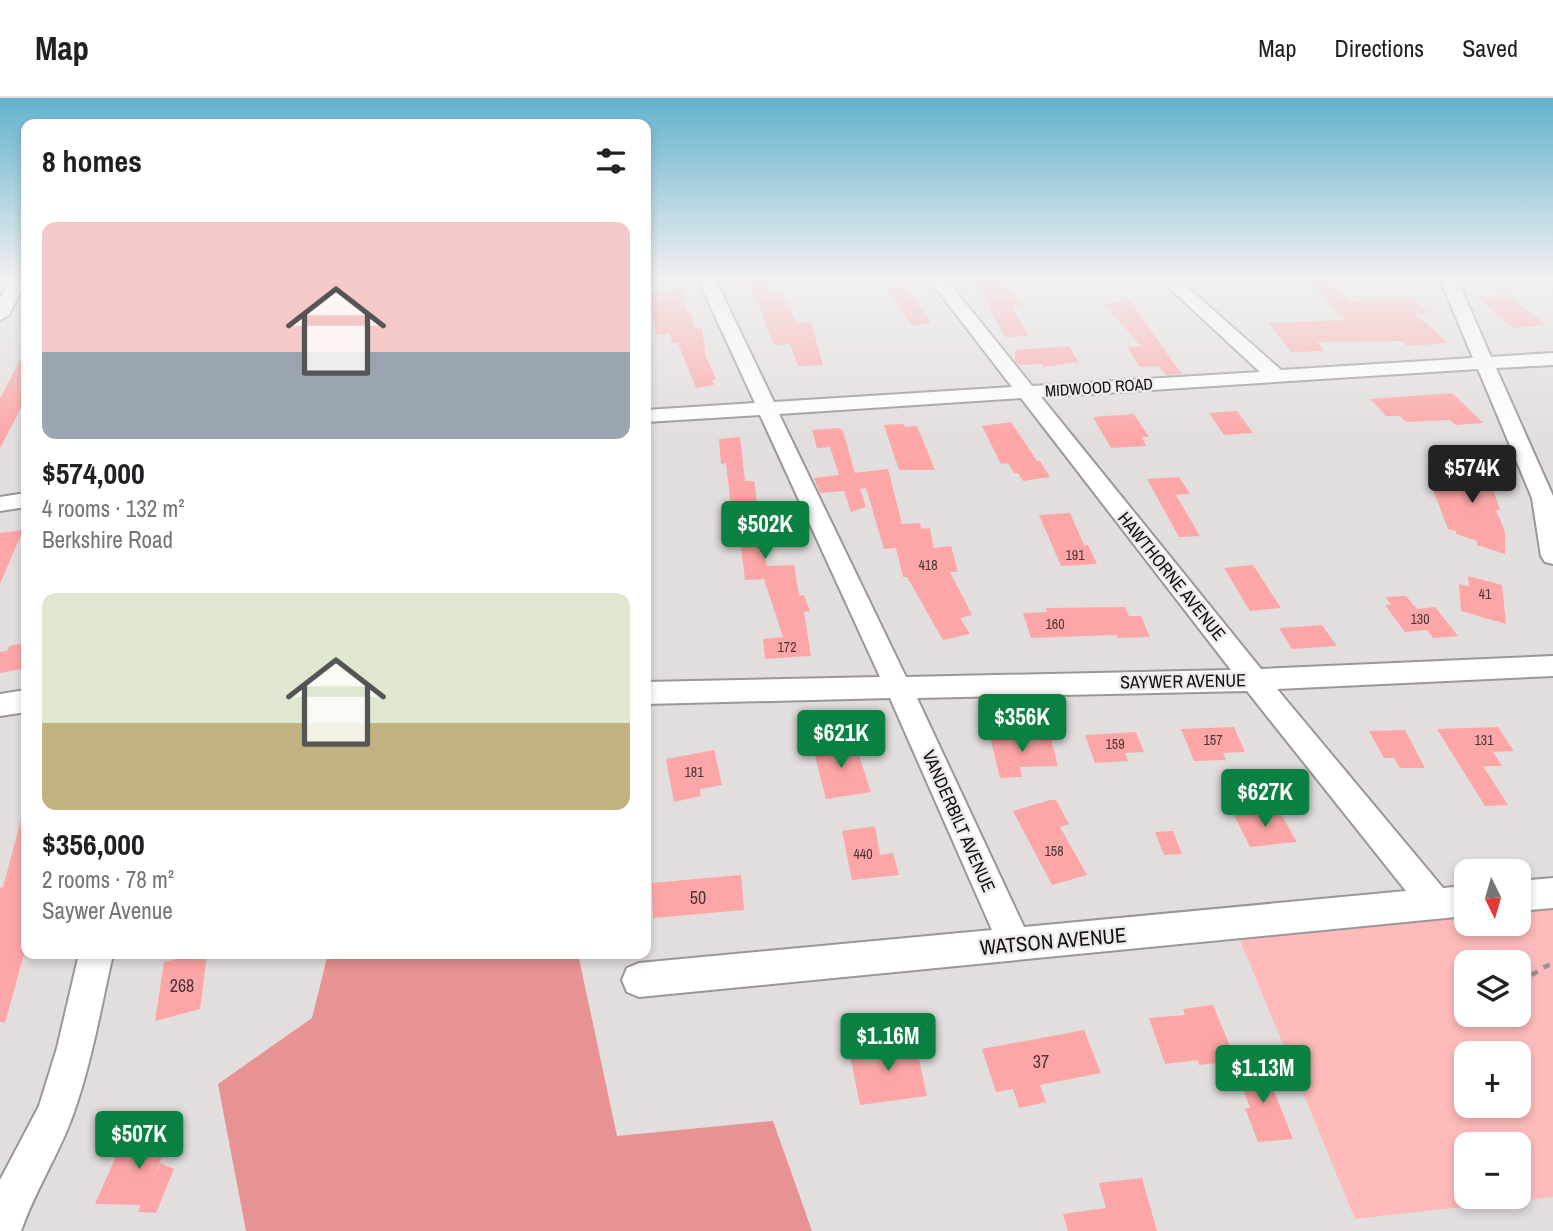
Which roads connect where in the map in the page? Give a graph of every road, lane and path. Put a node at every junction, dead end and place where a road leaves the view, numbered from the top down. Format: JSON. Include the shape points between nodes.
{"nodes":[{"id":1,"x":730,"y":332,"type":"edge"},
{"id":2,"x":980,"y":332,"type":"edge"},
{"id":3,"x":1227,"y":332,"type":"edge"},
{"id":4,"x":1470,"y":332,"type":"edge"},
{"id":5,"x":1553,"y":359,"type":"edge"},
{"id":6,"x":1483,"y":363,"type":"junction"},
{"id":7,"x":1276,"y":376,"type":"junction"},
{"id":8,"x":1028,"y":392,"type":"junction"},
{"id":9,"x":766,"y":410,"type":"junction"},
{"id":10,"x":651,"y":416,"type":"edge"},
{"id":11,"x":21,"y":501,"type":"edge"},
{"id":12,"x":0,"y":504,"type":"edge"},
{"id":13,"x":1553,"y":556,"type":"edge"},
{"id":14,"x":1553,"y":666,"type":"edge"},
{"id":15,"x":1254,"y":680,"type":"junction"},
{"id":16,"x":898,"y":687,"type":"junction"},
{"id":17,"x":651,"y":693,"type":"edge"},
{"id":18,"x":21,"y":702,"type":"edge"},
{"id":19,"x":0,"y":705,"type":"edge"},
{"id":20,"x":1553,"y":893,"type":"edge"},
{"id":21,"x":1531,"y":895,"type":"edge"},
{"id":22,"x":1451,"y":903,"type":"edge"},
{"id":23,"x":1015,"y":944,"type":"junction"},
{"id":24,"x":95,"y":959,"type":"edge"},
{"id":25,"x":1553,"y":964,"type":"edge"},
{"id":26,"x":1531,"y":978,"type":"edge"},
{"id":27,"x":639,"y":980,"type":"dead end"},
{"id":28,"x":1,"y":1231,"type":"edge"}],
"edges":[{"from":1,"to":9,"type":"street","name":"VANDERBILT AVENUE"},
{"from":2,"to":8,"type":"street","name":"HAWTHORNE AVENUE"},
{"from":3,"to":7,"type":"street"},
{"from":4,"to":6,"type":"street"},
{"from":5,"to":6,"type":"street","name":"MIDWOOD ROAD"},
{"from":6,"to":7,"type":"street","name":"MIDWOOD ROAD"},
{"from":6,"to":13,"type":"street","via":[[1544,498]]},
{"from":7,"to":8,"type":"street","name":"MIDWOOD ROAD"},
{"from":8,"to":9,"type":"street","name":"MIDWOOD ROAD"},
{"from":8,"to":15,"type":"street","name":"HAWTHORNE AVENUE"},
{"from":9,"to":10,"type":"street","name":"MIDWOOD ROAD"},
{"from":9,"to":16,"type":"street","name":"VANDERBILT AVENUE"},
{"from":11,"to":12,"type":"street"},
{"from":14,"to":15,"type":"street","name":"SAYWER AVENUE"},
{"from":15,"to":16,"type":"street","name":"SAYWER AVENUE"},
{"from":15,"to":22,"type":"street","name":"HAWTHORNE AVENUE"},
{"from":16,"to":17,"type":"street","name":"SAYWER AVENUE"},
{"from":16,"to":23,"type":"street","name":"VANDERBILT AVENUE"},
{"from":18,"to":19,"type":"street"},
{"from":20,"to":21,"type":"street"},
{"from":22,"to":23,"type":"street","name":"WATSON AVENUE"},
{"from":23,"to":27,"type":"street","name":"WATSON AVENUE"},
{"from":24,"to":28,"type":"street","via":[[55,1113],[16,1189]]},
{"from":25,"to":26,"type":"path"}]}
